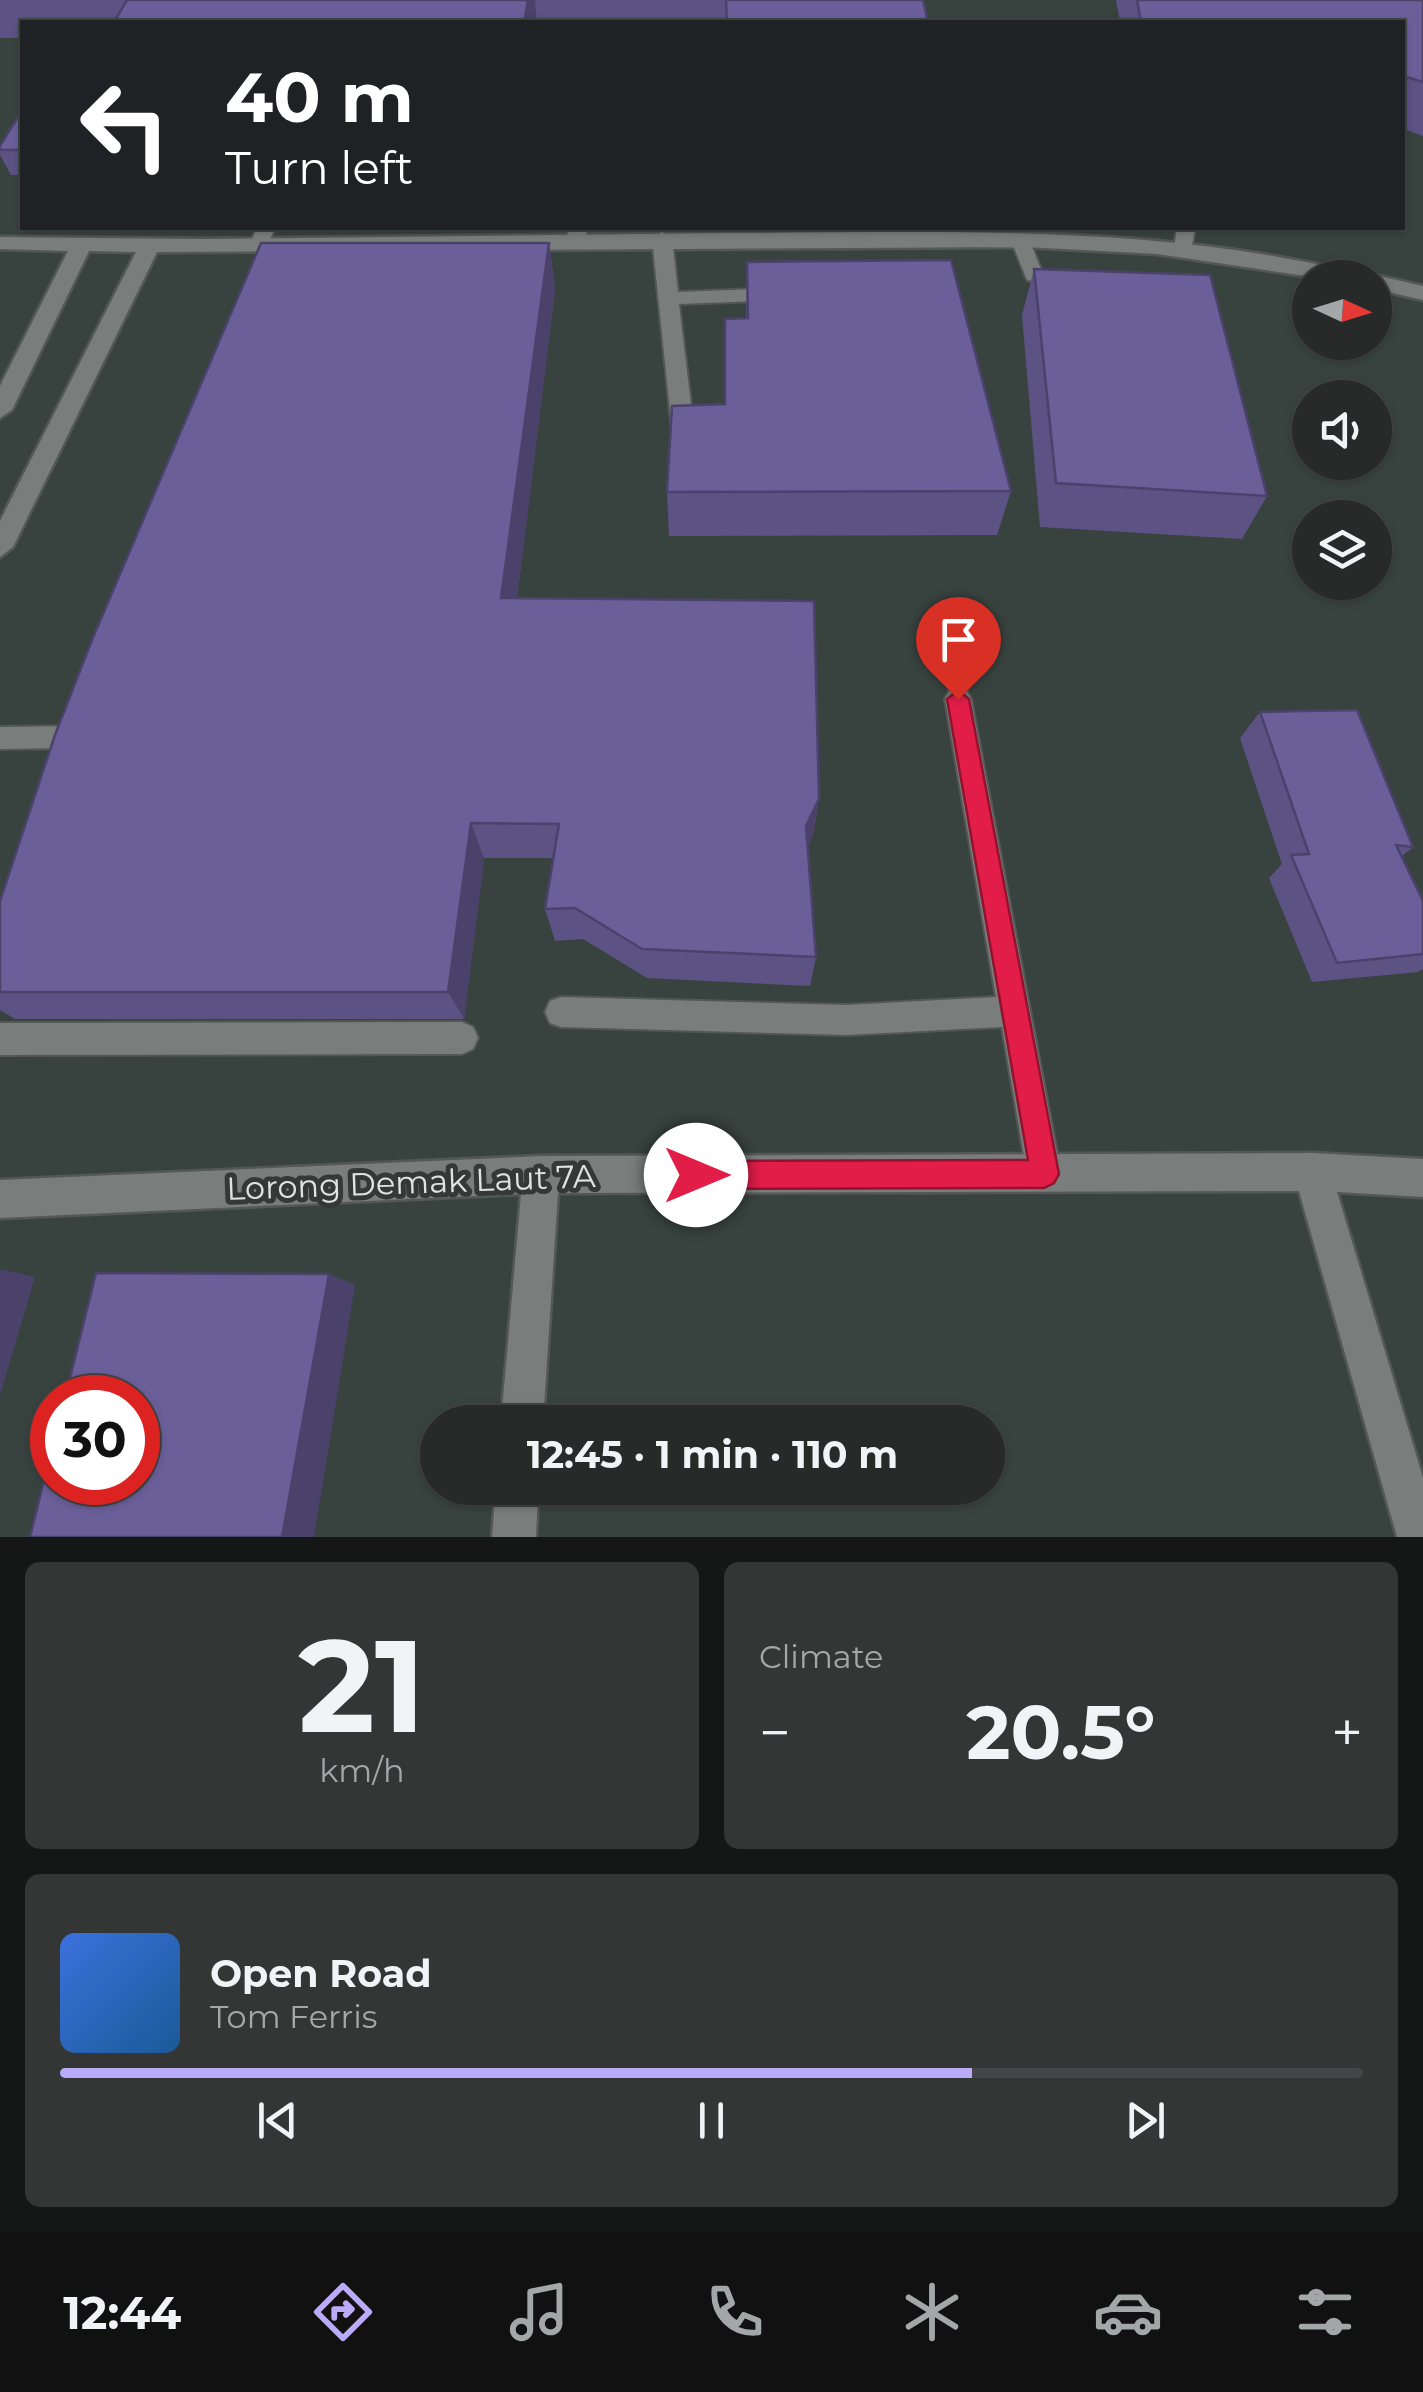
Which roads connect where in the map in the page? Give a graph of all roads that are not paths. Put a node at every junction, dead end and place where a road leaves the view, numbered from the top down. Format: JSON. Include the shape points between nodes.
{"nodes":[{"id":1,"x":577,"y":233,"type":"edge"},
{"id":2,"x":950,"y":233,"type":"edge"},
{"id":3,"x":263,"y":235,"type":"edge"},
{"id":4,"x":662,"y":238,"type":"junction"},
{"id":5,"x":1020,"y":238,"type":"junction"},
{"id":6,"x":1185,"y":238,"type":"edge"},
{"id":7,"x":0,"y":243,"type":"edge"},
{"id":8,"x":82,"y":246,"type":"junction"},
{"id":9,"x":150,"y":246,"type":"junction"},
{"id":10,"x":1292,"y":263,"type":"edge"},
{"id":11,"x":1392,"y":286,"type":"edge"},
{"id":12,"x":1079,"y":287,"type":"edge"},
{"id":13,"x":1423,"y":293,"type":"edge"},
{"id":14,"x":804,"y":294,"type":"edge"},
{"id":15,"x":672,"y":298,"type":"junction"},
{"id":16,"x":0,"y":410,"type":"edge"},
{"id":17,"x":683,"y":430,"type":"edge"},
{"id":18,"x":0,"y":547,"type":"edge"},
{"id":19,"x":958,"y":699,"type":"dead end"},
{"id":20,"x":0,"y":738,"type":"edge"},
{"id":21,"x":74,"y":770,"type":"edge"},
{"id":22,"x":1015,"y":1011,"type":"junction"},
{"id":23,"x":561,"y":1012,"type":"dead end"},
{"id":24,"x":462,"y":1038,"type":"dead end"},
{"id":25,"x":0,"y":1039,"type":"edge"},
{"id":26,"x":1312,"y":1172,"type":"junction"},
{"id":27,"x":1044,"y":1174,"type":"junction"},
{"id":28,"x":541,"y":1175,"type":"junction"},
{"id":29,"x":1423,"y":1178,"type":"edge"},
{"id":30,"x":0,"y":1199,"type":"edge"},
{"id":31,"x":523,"y":1405,"type":"edge"},
{"id":32,"x":516,"y":1505,"type":"edge"},
{"id":33,"x":514,"y":1537,"type":"edge"},
{"id":34,"x":1419,"y":1537,"type":"edge"}],
"edges":[{"from":1,"to":3,"type":"street"},
{"from":1,"to":4,"type":"street"},
{"from":2,"to":4,"type":"street"},
{"from":2,"to":5,"type":"street"},
{"from":3,"to":9,"type":"street"},
{"from":4,"to":15,"type":"lane"},
{"from":5,"to":6,"type":"street"},
{"from":5,"to":12,"type":"lane","via":[[1034,276]]},
{"from":6,"to":10,"type":"street"},
{"from":7,"to":8,"type":"street"},
{"from":8,"to":9,"type":"street"},
{"from":8,"to":16,"type":"street"},
{"from":9,"to":18,"type":"street"},
{"from":11,"to":13,"type":"street"},
{"from":14,"to":15,"type":"lane"},
{"from":15,"to":17,"type":"lane"},
{"from":19,"to":22,"type":"lane"},
{"from":20,"to":21,"type":"lane","via":[[88,728]]},
{"from":22,"to":23,"type":"lane","via":[[846,1020]]},
{"from":22,"to":27,"type":"lane"},
{"from":24,"to":25,"type":"lane"},
{"from":26,"to":27,"type":"street","name":"Lorong Demak Laut 7A"},
{"from":26,"to":29,"type":"street","name":"Lorong Demak Laut 7A"},
{"from":26,"to":34,"type":"street"},
{"from":27,"to":28,"type":"street","name":"Lorong Demak Laut 7A"},
{"from":28,"to":30,"type":"street","name":"Lorong Demak Laut 7A"},
{"from":28,"to":31,"type":"street"},
{"from":32,"to":33,"type":"street"}]}
